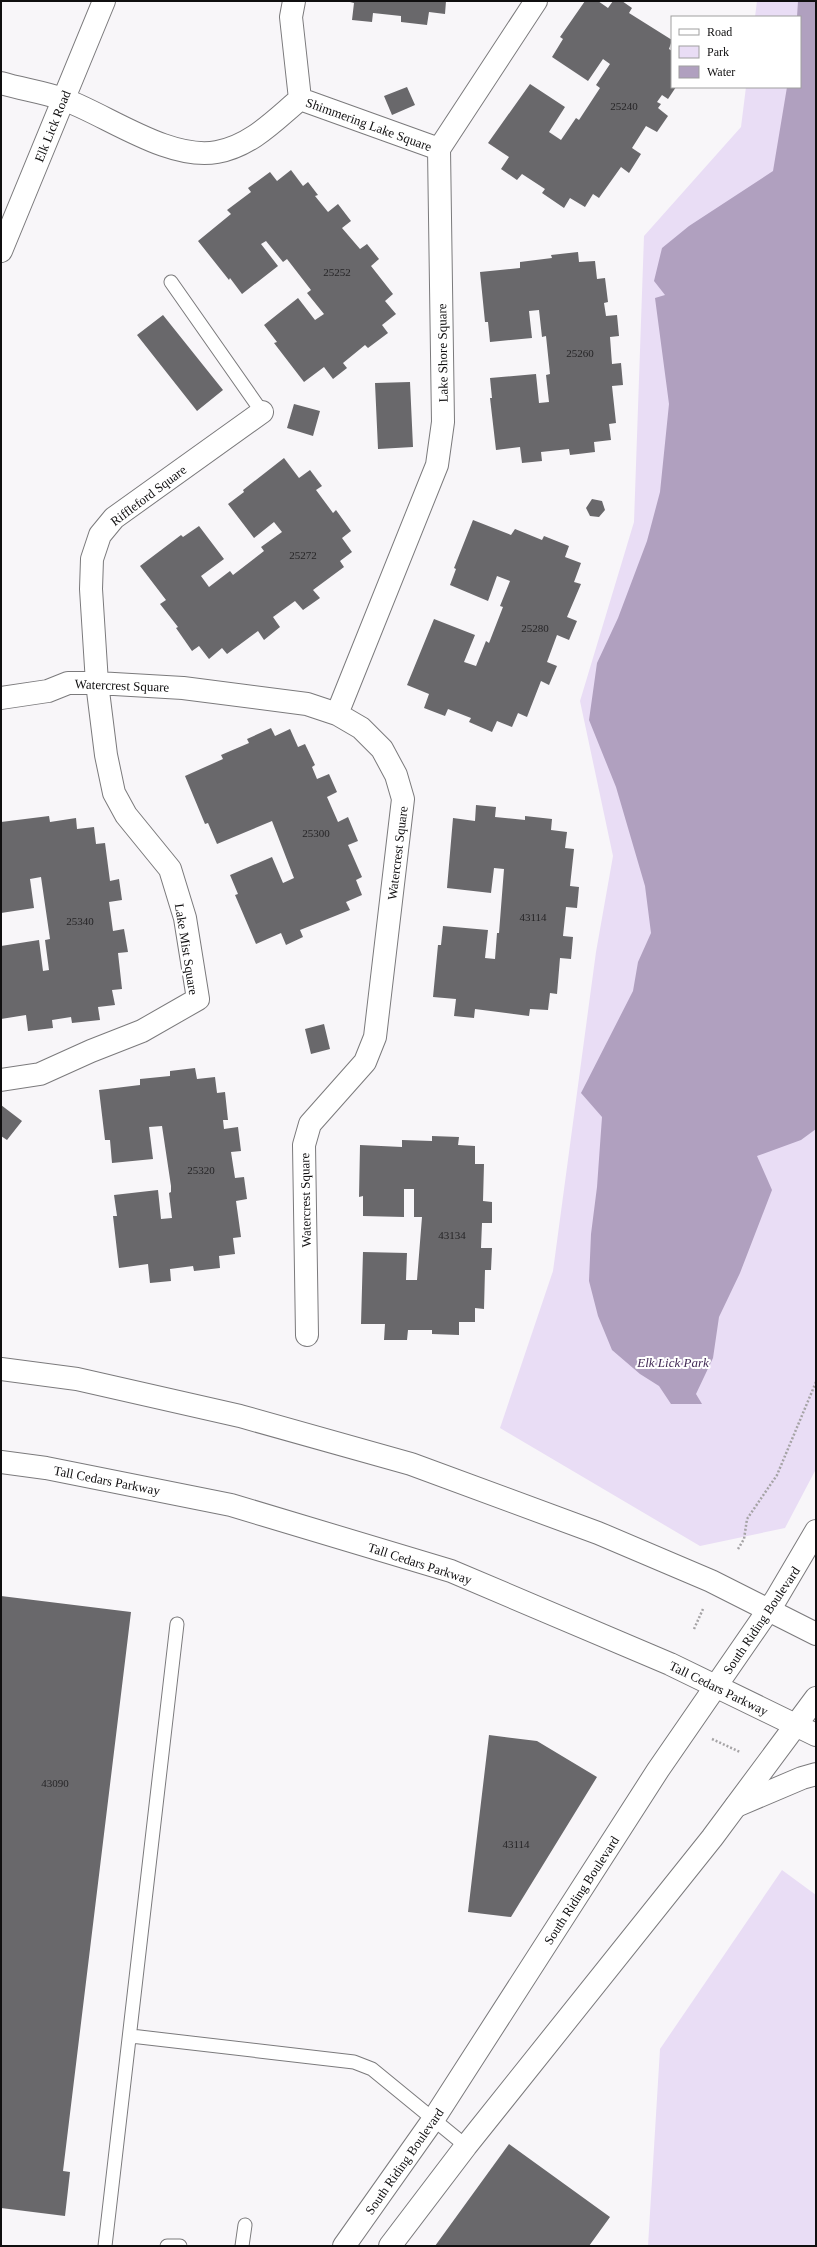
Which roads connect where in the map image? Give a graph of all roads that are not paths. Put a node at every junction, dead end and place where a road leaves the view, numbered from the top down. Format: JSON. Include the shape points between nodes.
{"nodes":[{"id":1,"x":104,"y":1,"type":"edge"},
{"id":2,"x":294,"y":1,"type":"edge"},
{"id":3,"x":536,"y":1,"type":"edge"},
{"id":4,"x":1,"y":83,"type":"edge"},
{"id":5,"x":300,"y":98,"type":"junction"},
{"id":6,"x":63,"y":100,"type":"junction"},
{"id":7,"x":439,"y":149,"type":"junction"},
{"id":8,"x":1,"y":251,"type":"edge"},
{"id":9,"x":171,"y":282,"type":"dead end"},
{"id":10,"x":262,"y":412,"type":"joint"},
{"id":11,"x":97,"y":683,"type":"junction"},
{"id":12,"x":1,"y":698,"type":"edge"},
{"id":13,"x":337,"y":714,"type":"junction"},
{"id":14,"x":1,"y":1080,"type":"edge"},
{"id":15,"x":307,"y":1335,"type":"dead end"},
{"id":16,"x":1,"y":1369,"type":"edge"},
{"id":17,"x":1,"y":1462,"type":"edge"},
{"id":18,"x":816,"y":1531,"type":"edge"},
{"id":19,"x":769,"y":1610,"type":"junction"},
{"id":20,"x":177,"y":1624,"type":"dead end"},
{"id":21,"x":816,"y":1634,"type":"edge"},
{"id":22,"x":716,"y":1687,"type":"junction"},
{"id":23,"x":816,"y":1698,"type":"edge"},
{"id":24,"x":796,"y":1725,"type":"junction"},
{"id":25,"x":816,"y":1735,"type":"edge"},
{"id":26,"x":816,"y":1774,"type":"edge"},
{"id":27,"x":736,"y":1806,"type":"junction"},
{"id":28,"x":131,"y":2036,"type":"junction"},
{"id":29,"x":433,"y":2120,"type":"junction"},
{"id":30,"x":466,"y":2146,"type":"junction"},
{"id":31,"x":245,"y":2225,"type":"dead end"},
{"id":32,"x":105,"y":2246,"type":"edge"},
{"id":33,"x":168,"y":2246,"type":"edge"},
{"id":34,"x":180,"y":2246,"type":"edge"},
{"id":35,"x":242,"y":2246,"type":"edge"},
{"id":36,"x":344,"y":2246,"type":"edge"},
{"id":37,"x":390,"y":2246,"type":"edge"}],
"edges":[{"from":1,"to":6,"type":"street","name":"Elk Lick Road"},
{"from":2,"to":5,"type":"street","via":[[291,16]]},
{"from":3,"to":7,"type":"street"},
{"from":4,"to":6,"type":"street","name":"Shimmering Lake Square"},
{"from":5,"to":6,"type":"street","name":"Shimmering Lake Square","via":[[256,137],[218,152],[202,154],[159,143]]},
{"from":5,"to":7,"type":"street","name":"Shimmering Lake Square"},
{"from":6,"to":8,"type":"street","name":"Elk Lick Road"},
{"from":7,"to":13,"type":"street","name":"Lake Shore Square","via":[[443,422],[437,465]]},
{"from":9,"to":10,"type":"lane"},
{"from":10,"to":11,"type":"street","name":"Riffleford Square","via":[[114,518],[100,535],[92,558]]},
{"from":11,"to":12,"type":"street","name":"Watercrest Square","via":[[68,684],[48,691]]},
{"from":11,"to":13,"type":"street","name":"Watercrest Square","via":[[183,688],[307,704]]},
{"from":11,"to":14,"type":"street","name":"Lake Mist Square","via":[[106,755],[114,793],[126,815],[170,868],[185,918],[198,999],[142,1030],[40,1074]]},
{"from":13,"to":15,"type":"street","name":"Watercrest Square","via":[[361,728],[382,749],[396,775],[403,799],[375,1037],[365,1062],[310,1124],[304,1145]]},
{"from":16,"to":19,"type":"street","via":[[77,1380],[240,1416],[411,1464],[598,1533],[711,1581]]},
{"from":17,"to":22,"type":"street","name":"Tall Cedars Parkway","via":[[46,1468],[231,1505],[451,1571],[619,1642]]},
{"from":18,"to":19,"type":"street","name":"South Riding Boulevard"},
{"from":19,"to":21,"type":"street"},
{"from":19,"to":22,"type":"street","name":"South Riding Boulevard"},
{"from":20,"to":28,"type":"lane"},
{"from":22,"to":24,"type":"street","name":"Tall Cedars Parkway"},
{"from":22,"to":29,"type":"street","name":"South Riding Boulevard","via":[[658,1770]]},
{"from":23,"to":24,"type":"street"},
{"from":24,"to":25,"type":"street","name":"Tall Cedars Parkway"},
{"from":24,"to":27,"type":"street"},
{"from":26,"to":27,"type":"street"},
{"from":27,"to":30,"type":"street"},
{"from":28,"to":29,"type":"lane","via":[[354,2062],[372,2069]]},
{"from":28,"to":32,"type":"lane"},
{"from":29,"to":30,"type":"lane"},
{"from":29,"to":36,"type":"street","name":"South Riding Boulevard"},
{"from":30,"to":37,"type":"street"},
{"from":31,"to":35,"type":"lane"},
{"from":33,"to":34,"type":"lane"}]}
